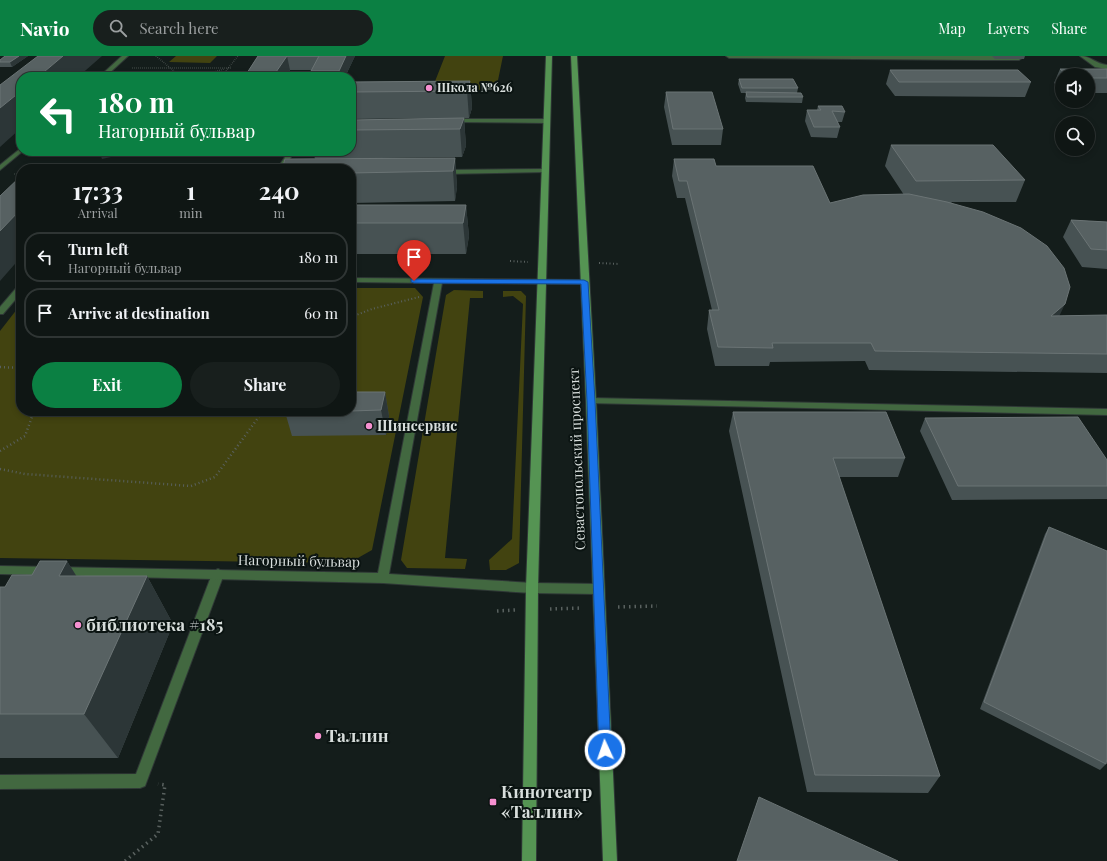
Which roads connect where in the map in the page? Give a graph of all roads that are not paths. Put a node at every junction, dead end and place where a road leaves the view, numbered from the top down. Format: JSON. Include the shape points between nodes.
{"nodes":[{"id":1,"x":125,"y":56,"type":"edge"},
{"id":2,"x":549,"y":56,"type":"edge"},
{"id":3,"x":574,"y":56,"type":"edge"},
{"id":4,"x":729,"y":56,"type":"edge"},
{"id":5,"x":1017,"y":56,"type":"edge"},
{"id":6,"x":1084,"y":56,"type":"edge"},
{"id":7,"x":979,"y":57,"type":"edge"},
{"id":8,"x":1107,"y":66,"type":"edge"},
{"id":9,"x":108,"y":72,"type":"edge"},
{"id":10,"x":547,"y":121,"type":"junction"},
{"id":11,"x":445,"y":122,"type":"edge"},
{"id":12,"x":16,"y":154,"type":"edge"},
{"id":13,"x":0,"y":168,"type":"edge"},
{"id":14,"x":546,"y":171,"type":"junction"},
{"id":15,"x":439,"y":172,"type":"edge"},
{"id":16,"x":356,"y":280,"type":"edge"},
{"id":17,"x":438,"y":281,"type":"junction"},
{"id":18,"x":542,"y":282,"type":"junction"},
{"id":19,"x":584,"y":282,"type":"junction"},
{"id":20,"x":16,"y":294,"type":"edge"},
{"id":21,"x":0,"y":312,"type":"edge"},
{"id":22,"x":591,"y":401,"type":"junction"},
{"id":23,"x":1107,"y":412,"type":"edge"},
{"id":24,"x":367,"y":427,"type":"edge"},
{"id":25,"x":411,"y":427,"type":"junction"},
{"id":26,"x":0,"y":570,"type":"edge"},
{"id":27,"x":218,"y":574,"type":"junction"},
{"id":28,"x":383,"y":578,"type":"junction"},
{"id":29,"x":532,"y":588,"type":"junction"},
{"id":30,"x":598,"y":589,"type":"junction"},
{"id":31,"x":0,"y":782,"type":"edge"},
{"id":32,"x":529,"y":861,"type":"edge"},
{"id":33,"x":610,"y":861,"type":"edge"}],
"edges":[{"from":1,"to":9,"type":"street"},
{"from":2,"to":10,"type":"main road"},
{"from":3,"to":19,"type":"main road","name":"Севастопольский проспект"},
{"from":4,"to":7,"type":"street"},
{"from":5,"to":7,"type":"street","via":[[1019,58]]},
{"from":6,"to":8,"type":"street","via":[[1097,66]]},
{"from":10,"to":11,"type":"street"},
{"from":10,"to":14,"type":"main road"},
{"from":12,"to":13,"type":"street"},
{"from":14,"to":15,"type":"street"},
{"from":14,"to":18,"type":"main road"},
{"from":16,"to":17,"type":"street"},
{"from":17,"to":18,"type":"street"},
{"from":17,"to":25,"type":"street"},
{"from":18,"to":19,"type":"street"},
{"from":18,"to":29,"type":"main road"},
{"from":19,"to":22,"type":"main road","name":"Севастопольский проспект"},
{"from":20,"to":21,"type":"street"},
{"from":22,"to":23,"type":"street"},
{"from":22,"to":30,"type":"main road","name":"Севастопольский проспект"},
{"from":24,"to":25,"type":"street"},
{"from":25,"to":28,"type":"street"},
{"from":26,"to":27,"type":"street","name":"Нагорный бульвар"},
{"from":27,"to":28,"type":"street","name":"Нагорный бульвар"},
{"from":27,"to":31,"type":"street","via":[[140,781]]},
{"from":28,"to":29,"type":"street","name":"Нагорный бульвар"},
{"from":29,"to":30,"type":"street","name":"Нагорный бульвар"},
{"from":29,"to":32,"type":"main road"},
{"from":30,"to":33,"type":"main road","name":"Севастопольский проспект"}]}
